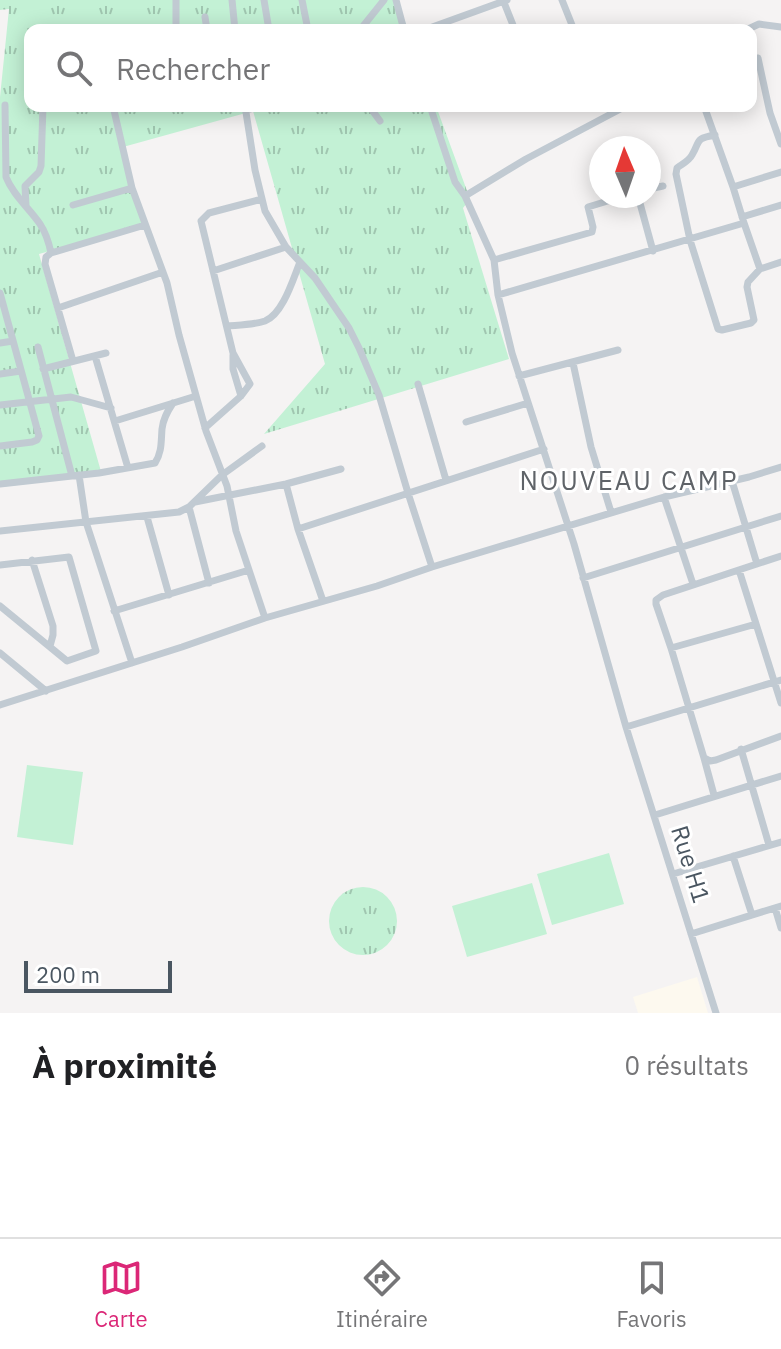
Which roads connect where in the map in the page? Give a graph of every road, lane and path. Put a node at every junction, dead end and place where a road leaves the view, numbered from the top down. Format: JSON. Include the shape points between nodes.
{"nodes":[{"id":1,"x":176,"y":0,"type":"edge"},
{"id":2,"x":232,"y":0,"type":"edge"},
{"id":3,"x":264,"y":0,"type":"edge"},
{"id":4,"x":302,"y":0,"type":"edge"},
{"id":5,"x":384,"y":0,"type":"edge"},
{"id":6,"x":396,"y":0,"type":"edge"},
{"id":7,"x":505,"y":0,"type":"edge"},
{"id":8,"x":562,"y":0,"type":"edge"},
{"id":9,"x":205,"y":17,"type":"dead end"},
{"id":10,"x":176,"y":24,"type":"edge"},
{"id":11,"x":206,"y":24,"type":"edge"},
{"id":12,"x":234,"y":24,"type":"edge"},
{"id":13,"x":268,"y":24,"type":"edge"},
{"id":14,"x":307,"y":24,"type":"edge"},
{"id":15,"x":365,"y":24,"type":"edge"},
{"id":16,"x":402,"y":24,"type":"edge"},
{"id":17,"x":440,"y":24,"type":"edge"},
{"id":18,"x":513,"y":24,"type":"edge"},
{"id":19,"x":572,"y":24,"type":"edge"},
{"id":20,"x":757,"y":25,"type":"edge"},
{"id":21,"x":781,"y":27,"type":"edge"},
{"id":22,"x":758,"y":58,"type":"dead end"},
{"id":23,"x":5,"y":105,"type":"dead end"},
{"id":24,"x":781,"y":110,"type":"edge"},
{"id":25,"x":43,"y":112,"type":"edge"},
{"id":26,"x":114,"y":112,"type":"edge"},
{"id":27,"x":247,"y":112,"type":"edge"},
{"id":28,"x":373,"y":112,"type":"edge"},
{"id":29,"x":432,"y":112,"type":"edge"},
{"id":30,"x":615,"y":112,"type":"edge"},
{"id":31,"x":706,"y":112,"type":"edge"},
{"id":32,"x":770,"y":113,"type":"junction"},
{"id":33,"x":380,"y":121,"type":"dead end"},
{"id":34,"x":715,"y":135,"type":"junction"},
{"id":35,"x":781,"y":144,"type":"edge"},
{"id":36,"x":781,"y":172,"type":"edge"},
{"id":37,"x":733,"y":187,"type":"junction"},
{"id":38,"x":132,"y":188,"type":"junction"},
{"id":39,"x":465,"y":196,"type":"junction"},
{"id":40,"x":262,"y":199,"type":"junction"},
{"id":41,"x":73,"y":205,"type":"dead end"},
{"id":42,"x":781,"y":205,"type":"edge"},
{"id":43,"x":589,"y":207,"type":"edge"},
{"id":44,"x":27,"y":208,"type":"junction"},
{"id":45,"x":641,"y":208,"type":"edge"},
{"id":46,"x":743,"y":220,"type":"junction"},
{"id":47,"x":145,"y":225,"type":"junction"},
{"id":48,"x":690,"y":240,"type":"junction"},
{"id":49,"x":286,"y":247,"type":"junction"},
{"id":50,"x":653,"y":251,"type":"junction"},
{"id":51,"x":51,"y":253,"type":"junction"},
{"id":52,"x":494,"y":260,"type":"junction"},
{"id":53,"x":300,"y":262,"type":"junction"},
{"id":54,"x":781,"y":262,"type":"edge"},
{"id":55,"x":760,"y":269,"type":"junction"},
{"id":56,"x":213,"y":271,"type":"junction"},
{"id":57,"x":163,"y":272,"type":"junction"},
{"id":58,"x":0,"y":293,"type":"edge"},
{"id":59,"x":498,"y":295,"type":"junction"},
{"id":60,"x":58,"y":308,"type":"junction"},
{"id":61,"x":227,"y":326,"type":"junction"},
{"id":62,"x":13,"y":341,"type":"junction"},
{"id":63,"x":0,"y":343,"type":"edge"},
{"id":64,"x":38,"y":347,"type":"dead end"},
{"id":65,"x":618,"y":350,"type":"dead end"},
{"id":66,"x":106,"y":353,"type":"dead end"},
{"id":67,"x":95,"y":356,"type":"junction"},
{"id":68,"x":73,"y":361,"type":"junction"},
{"id":69,"x":573,"y":363,"type":"junction"},
{"id":70,"x":43,"y":369,"type":"junction"},
{"id":71,"x":21,"y":371,"type":"junction"},
{"id":72,"x":0,"y":374,"type":"edge"},
{"id":73,"x":519,"y":376,"type":"junction"},
{"id":74,"x":418,"y":384,"type":"dead end"},
{"id":75,"x":196,"y":396,"type":"junction"},
{"id":76,"x":51,"y":398,"type":"junction"},
{"id":77,"x":31,"y":401,"type":"junction"},
{"id":78,"x":173,"y":403,"type":"junction"},
{"id":79,"x":528,"y":403,"type":"junction"},
{"id":80,"x":0,"y":405,"type":"edge"},
{"id":81,"x":111,"y":408,"type":"junction"},
{"id":82,"x":115,"y":421,"type":"junction"},
{"id":83,"x":466,"y":422,"type":"dead end"},
{"id":84,"x":205,"y":428,"type":"junction"},
{"id":85,"x":0,"y":446,"type":"edge"},
{"id":86,"x":262,"y":446,"type":"dead end"},
{"id":87,"x":544,"y":449,"type":"junction"},
{"id":88,"x":781,"y":467,"type":"edge"},
{"id":89,"x":128,"y":468,"type":"junction"},
{"id":90,"x":341,"y":469,"type":"dead end"},
{"id":91,"x":222,"y":475,"type":"junction"},
{"id":92,"x":76,"y":476,"type":"junction"},
{"id":93,"x":446,"y":480,"type":"junction"},
{"id":94,"x":732,"y":481,"type":"junction"},
{"id":95,"x":0,"y":484,"type":"edge"},
{"id":96,"x":286,"y":484,"type":"junction"},
{"id":97,"x":408,"y":493,"type":"junction"},
{"id":98,"x":228,"y":495,"type":"junction"},
{"id":99,"x":664,"y":497,"type":"junction"},
{"id":100,"x":192,"y":504,"type":"junction"},
{"id":101,"x":611,"y":512,"type":"junction"},
{"id":102,"x":781,"y":516,"type":"edge"},
{"id":103,"x":147,"y":517,"type":"junction"},
{"id":104,"x":86,"y":522,"type":"junction"},
{"id":105,"x":568,"y":526,"type":"junction"},
{"id":106,"x":745,"y":527,"type":"junction"},
{"id":107,"x":298,"y":529,"type":"junction"},
{"id":108,"x":0,"y":531,"type":"edge"},
{"id":109,"x":681,"y":547,"type":"junction"},
{"id":110,"x":781,"y":556,"type":"edge"},
{"id":111,"x":32,"y":560,"type":"junction"},
{"id":112,"x":757,"y":564,"type":"junction"},
{"id":113,"x":0,"y":565,"type":"edge"},
{"id":114,"x":432,"y":567,"type":"junction"},
{"id":115,"x":249,"y":570,"type":"junction"},
{"id":116,"x":739,"y":570,"type":"junction"},
{"id":117,"x":583,"y":578,"type":"junction"},
{"id":118,"x":209,"y":583,"type":"junction"},
{"id":119,"x":693,"y":584,"type":"junction"},
{"id":120,"x":169,"y":595,"type":"junction"},
{"id":121,"x":323,"y":601,"type":"junction"},
{"id":122,"x":2,"y":610,"type":"edge"},
{"id":123,"x":114,"y":611,"type":"junction"},
{"id":124,"x":265,"y":618,"type":"junction"},
{"id":125,"x":756,"y":624,"type":"junction"},
{"id":126,"x":50,"y":646,"type":"junction"},
{"id":127,"x":671,"y":648,"type":"junction"},
{"id":128,"x":0,"y":653,"type":"edge"},
{"id":129,"x":132,"y":663,"type":"junction"},
{"id":130,"x":778,"y":681,"type":"edge"},
{"id":131,"x":46,"y":691,"type":"junction"},
{"id":132,"x":781,"y":703,"type":"edge"},
{"id":133,"x":0,"y":705,"type":"edge"},
{"id":134,"x":688,"y":707,"type":"junction"},
{"id":135,"x":626,"y":727,"type":"junction"},
{"id":136,"x":781,"y":736,"type":"edge"},
{"id":137,"x":741,"y":749,"type":"junction"},
{"id":138,"x":704,"y":758,"type":"junction"},
{"id":139,"x":781,"y":776,"type":"edge"},
{"id":140,"x":752,"y":785,"type":"junction"},
{"id":141,"x":714,"y":795,"type":"junction"},
{"id":142,"x":655,"y":815,"type":"junction"},
{"id":143,"x":781,"y":842,"type":"edge"},
{"id":144,"x":769,"y":845,"type":"junction"},
{"id":145,"x":733,"y":856,"type":"junction"},
{"id":146,"x":673,"y":874,"type":"junction"},
{"id":147,"x":778,"y":907,"type":"edge"},
{"id":148,"x":752,"y":915,"type":"junction"},
{"id":149,"x":781,"y":928,"type":"edge"},
{"id":150,"x":691,"y":934,"type":"junction"},
{"id":151,"x":716,"y":1013,"type":"edge"}],
"edges":[{"from":1,"to":10,"type":"street"},
{"from":2,"to":12,"type":"street"},
{"from":3,"to":13,"type":"street"},
{"from":4,"to":14,"type":"street"},
{"from":5,"to":15,"type":"street"},
{"from":6,"to":16,"type":"street"},
{"from":7,"to":17,"type":"street"},
{"from":7,"to":18,"type":"street"},
{"from":8,"to":19,"type":"street"},
{"from":9,"to":11,"type":"street"},
{"from":20,"to":21,"type":"street"},
{"from":22,"to":32,"type":"street"},
{"from":23,"to":44,"type":"street","via":[[6,177]]},
{"from":24,"to":32,"type":"street"},
{"from":25,"to":44,"type":"street","via":[[41,166],[25,186]]},
{"from":26,"to":38,"type":"street"},
{"from":27,"to":40,"type":"street"},
{"from":28,"to":33,"type":"street"},
{"from":29,"to":39,"type":"street","name":"Rue H1","via":[[455,182]]},
{"from":30,"to":39,"type":"street"},
{"from":31,"to":34,"type":"street"},
{"from":32,"to":35,"type":"street"},
{"from":34,"to":37,"type":"street"},
{"from":34,"to":48,"type":"street","via":[[703,137],[677,168]]},
{"from":36,"to":37,"type":"street"},
{"from":37,"to":46,"type":"street"},
{"from":38,"to":41,"type":"street"},
{"from":38,"to":47,"type":"street"},
{"from":39,"to":52,"type":"street","name":"Rue H1"},
{"from":40,"to":49,"type":"street"},
{"from":40,"to":56,"type":"street","via":[[209,213],[201,221]]},
{"from":42,"to":46,"type":"street"},
{"from":43,"to":52,"type":"street","via":[[592,232]]},
{"from":44,"to":51,"type":"street","via":[[45,232]]},
{"from":45,"to":50,"type":"street"},
{"from":46,"to":48,"type":"street"},
{"from":46,"to":55,"type":"street"},
{"from":47,"to":51,"type":"street"},
{"from":47,"to":57,"type":"street"},
{"from":48,"to":50,"type":"street"},
{"from":48,"to":55,"type":"street","via":[[718,329],[754,320],[747,287]]},
{"from":49,"to":53,"type":"street"},
{"from":49,"to":56,"type":"street"},
{"from":50,"to":59,"type":"street"},
{"from":51,"to":60,"type":"street","via":[[45,264]]},
{"from":52,"to":59,"type":"street","name":"Rue H1"},
{"from":53,"to":61,"type":"street","via":[[272,317]]},
{"from":53,"to":97,"type":"street","via":[[359,348]]},
{"from":54,"to":55,"type":"street"},
{"from":56,"to":61,"type":"street"},
{"from":57,"to":60,"type":"street"},
{"from":57,"to":75,"type":"street"},
{"from":58,"to":62,"type":"street"},
{"from":59,"to":73,"type":"street","name":"Rue H1"},
{"from":60,"to":68,"type":"street"},
{"from":61,"to":84,"type":"street","via":[[233,353],[250,384]]},
{"from":62,"to":63,"type":"street"},
{"from":62,"to":71,"type":"street"},
{"from":64,"to":70,"type":"street"},
{"from":65,"to":69,"type":"street"},
{"from":66,"to":67,"type":"street"},
{"from":67,"to":68,"type":"street"},
{"from":67,"to":81,"type":"street"},
{"from":68,"to":70,"type":"street"},
{"from":69,"to":73,"type":"street"},
{"from":69,"to":101,"type":"street"},
{"from":70,"to":76,"type":"street"},
{"from":71,"to":72,"type":"street"},
{"from":71,"to":77,"type":"street"},
{"from":73,"to":79,"type":"street","name":"Rue H1"},
{"from":74,"to":93,"type":"street"},
{"from":75,"to":78,"type":"street"},
{"from":75,"to":84,"type":"street"},
{"from":76,"to":77,"type":"street"},
{"from":76,"to":81,"type":"street","via":[[71,397]]},
{"from":76,"to":92,"type":"street"},
{"from":77,"to":80,"type":"street"},
{"from":77,"to":85,"type":"street","via":[[37,440]]},
{"from":78,"to":82,"type":"street"},
{"from":78,"to":89,"type":"street","via":[[164,416],[158,460]]},
{"from":79,"to":83,"type":"street"},
{"from":79,"to":87,"type":"street","name":"Rue H1"},
{"from":81,"to":82,"type":"street"},
{"from":82,"to":89,"type":"street"},
{"from":84,"to":91,"type":"street"},
{"from":86,"to":91,"type":"street"},
{"from":87,"to":93,"type":"street"},
{"from":87,"to":105,"type":"street","name":"Rue H1"},
{"from":88,"to":94,"type":"street"},
{"from":89,"to":92,"type":"street"},
{"from":90,"to":96,"type":"street"},
{"from":91,"to":98,"type":"street"},
{"from":91,"to":100,"type":"street"},
{"from":92,"to":95,"type":"street"},
{"from":92,"to":104,"type":"street"},
{"from":93,"to":97,"type":"street"},
{"from":94,"to":99,"type":"street"},
{"from":94,"to":106,"type":"street"},
{"from":96,"to":98,"type":"street"},
{"from":96,"to":107,"type":"street"},
{"from":97,"to":107,"type":"street"},
{"from":97,"to":114,"type":"street"},
{"from":98,"to":100,"type":"street"},
{"from":98,"to":115,"type":"street"},
{"from":99,"to":101,"type":"street"},
{"from":99,"to":109,"type":"street"},
{"from":100,"to":103,"type":"street","via":[[179,512]]},
{"from":100,"to":118,"type":"street"},
{"from":101,"to":105,"type":"street"},
{"from":102,"to":106,"type":"street"},
{"from":103,"to":104,"type":"street"},
{"from":103,"to":120,"type":"street"},
{"from":104,"to":108,"type":"street"},
{"from":104,"to":123,"type":"street"},
{"from":105,"to":114,"type":"street"},
{"from":105,"to":117,"type":"street","name":"Rue H1"},
{"from":106,"to":109,"type":"street"},
{"from":106,"to":112,"type":"street"},
{"from":107,"to":121,"type":"street"},
{"from":109,"to":117,"type":"street"},
{"from":109,"to":119,"type":"street"},
{"from":110,"to":112,"type":"street"},
{"from":111,"to":113,"type":"street"},
{"from":111,"to":126,"type":"street","via":[[53,626]]},
{"from":111,"to":126,"type":"street","via":[[69,557],[96,651],[67,661]]},
{"from":112,"to":116,"type":"street"},
{"from":114,"to":121,"type":"street"},
{"from":115,"to":118,"type":"street"},
{"from":115,"to":124,"type":"street"},
{"from":116,"to":119,"type":"street"},
{"from":116,"to":125,"type":"street"},
{"from":117,"to":135,"type":"street","name":"Rue H1"},
{"from":118,"to":120,"type":"street"},
{"from":119,"to":127,"type":"street","via":[[656,600]]},
{"from":120,"to":123,"type":"street"},
{"from":121,"to":124,"type":"street"},
{"from":122,"to":126,"type":"street"},
{"from":123,"to":129,"type":"street"},
{"from":124,"to":129,"type":"street"},
{"from":125,"to":127,"type":"street"},
{"from":125,"to":130,"type":"street"},
{"from":127,"to":134,"type":"street"},
{"from":128,"to":131,"type":"street"},
{"from":129,"to":131,"type":"street"},
{"from":130,"to":132,"type":"street"},
{"from":130,"to":134,"type":"street"},
{"from":131,"to":133,"type":"street"},
{"from":134,"to":135,"type":"street"},
{"from":134,"to":138,"type":"street"},
{"from":135,"to":142,"type":"street","name":"Rue H1"},
{"from":136,"to":137,"type":"street"},
{"from":137,"to":138,"type":"street","via":[[716,760]]},
{"from":137,"to":140,"type":"street"},
{"from":138,"to":141,"type":"street"},
{"from":139,"to":140,"type":"street"},
{"from":140,"to":141,"type":"street"},
{"from":140,"to":144,"type":"street"},
{"from":141,"to":142,"type":"street"},
{"from":142,"to":146,"type":"street","name":"Rue H1"},
{"from":143,"to":144,"type":"street"},
{"from":144,"to":145,"type":"street"},
{"from":145,"to":146,"type":"street"},
{"from":145,"to":148,"type":"street"},
{"from":146,"to":150,"type":"street","name":"Rue H1"},
{"from":147,"to":148,"type":"street"},
{"from":147,"to":149,"type":"street"},
{"from":148,"to":150,"type":"street"},
{"from":150,"to":151,"type":"street","name":"Rue H1"}]}
